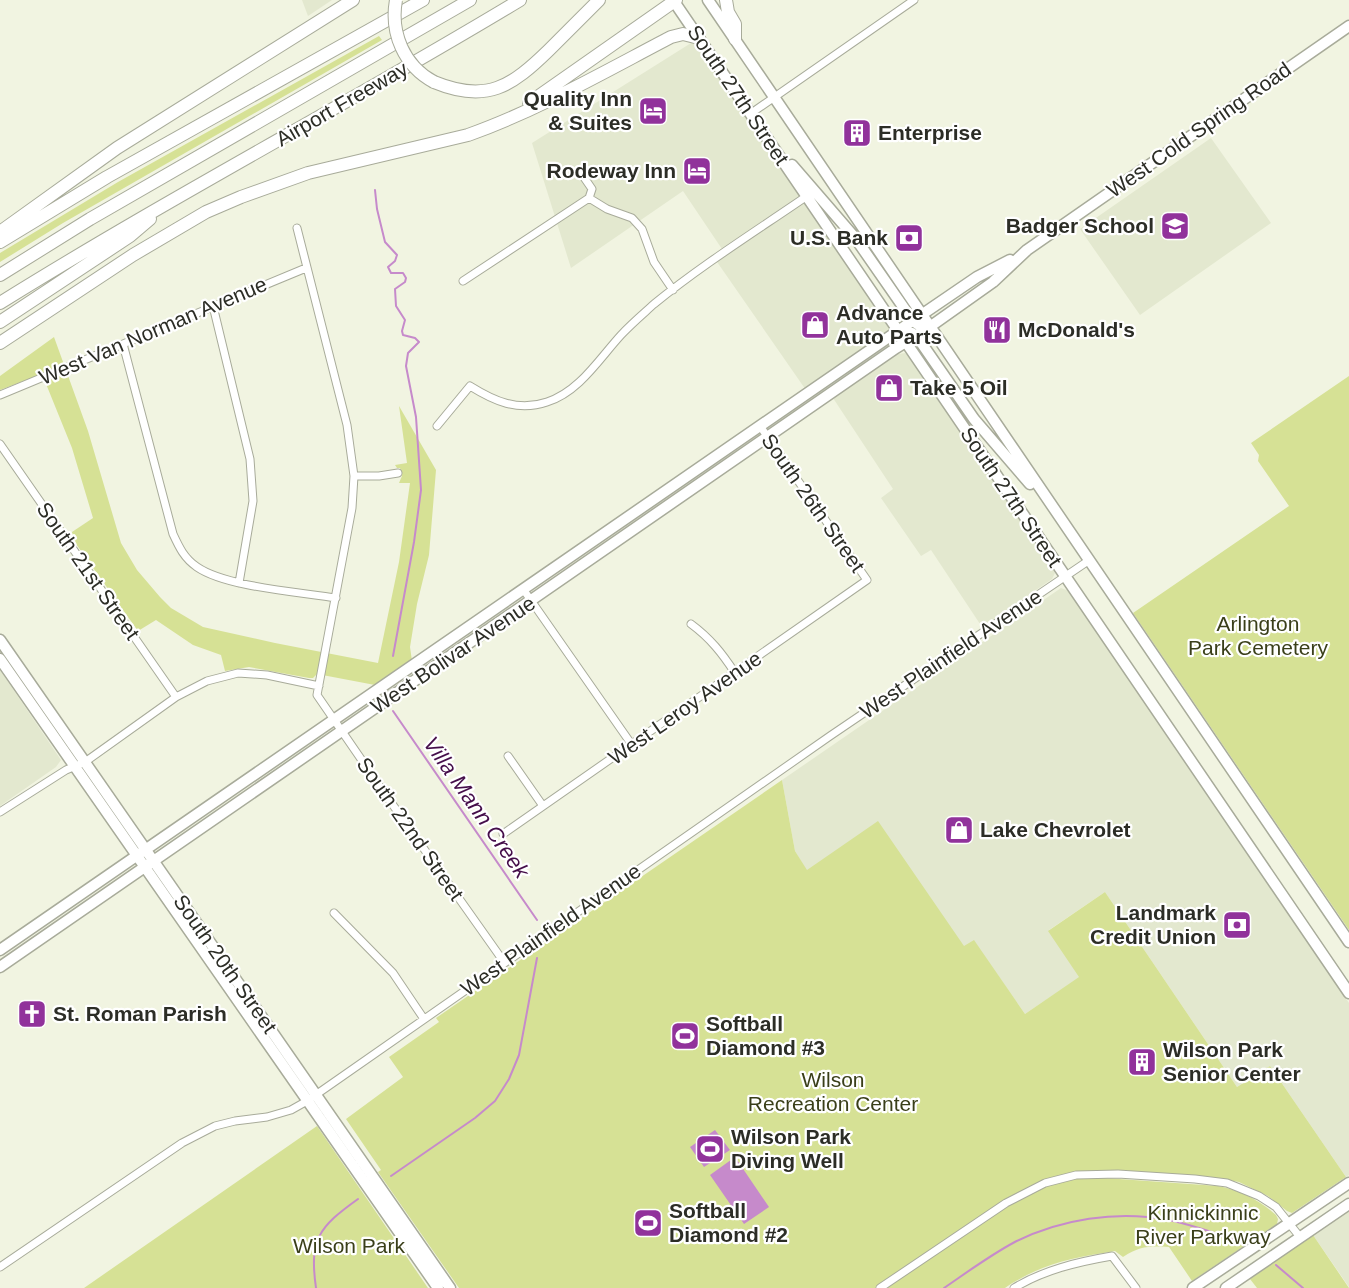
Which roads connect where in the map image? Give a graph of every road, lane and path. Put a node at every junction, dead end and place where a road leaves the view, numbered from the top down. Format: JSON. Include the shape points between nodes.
{"nodes":[{"id":1,"x":353,"y":0,"type":"edge"},
{"id":2,"x":396,"y":0,"type":"edge"},
{"id":3,"x":407,"y":0,"type":"edge"},
{"id":4,"x":423,"y":0,"type":"edge"},
{"id":5,"x":470,"y":0,"type":"edge"},
{"id":6,"x":520,"y":0,"type":"edge"},
{"id":7,"x":599,"y":0,"type":"edge"},
{"id":8,"x":708,"y":0,"type":"edge"},
{"id":9,"x":726,"y":0,"type":"edge"},
{"id":10,"x":914,"y":0,"type":"edge"},
{"id":11,"x":675,"y":1,"type":"edge"},
{"id":12,"x":1349,"y":26,"type":"edge"},
{"id":13,"x":699,"y":38,"type":"junction"},
{"id":14,"x":735,"y":39,"type":"junction"},
{"id":15,"x":324,"y":55,"type":"junction"},
{"id":16,"x":773,"y":99,"type":"junction"},
{"id":17,"x":750,"y":114,"type":"junction"},
{"id":18,"x":490,"y":127,"type":"junction"},
{"id":19,"x":765,"y":136,"type":"junction"},
{"id":20,"x":581,"y":173,"type":"dead end"},
{"id":21,"x":807,"y":196,"type":"junction"},
{"id":22,"x":589,"y":198,"type":"junction"},
{"id":23,"x":164,"y":206,"type":"junction"},
{"id":24,"x":297,"y":228,"type":"dead end"},
{"id":25,"x":0,"y":232,"type":"edge"},
{"id":26,"x":0,"y":242,"type":"edge"},
{"id":27,"x":1020,"y":255,"type":"junction"},
{"id":28,"x":306,"y":268,"type":"junction"},
{"id":29,"x":0,"y":275,"type":"edge"},
{"id":30,"x":463,"y":281,"type":"dead end"},
{"id":31,"x":673,"y":290,"type":"junction"},
{"id":32,"x":0,"y":303,"type":"edge"},
{"id":33,"x":213,"y":306,"type":"junction"},
{"id":34,"x":923,"y":314,"type":"junction"},
{"id":35,"x":913,"y":321,"type":"junction"},
{"id":36,"x":0,"y":322,"type":"edge"},
{"id":37,"x":931,"y":326,"type":"junction"},
{"id":38,"x":897,"y":331,"type":"junction"},
{"id":39,"x":916,"y":336,"type":"junction"},
{"id":40,"x":0,"y":343,"type":"edge"},
{"id":41,"x":906,"y":343,"type":"junction"},
{"id":42,"x":123,"y":344,"type":"junction"},
{"id":43,"x":847,"y":366,"type":"junction"},
{"id":44,"x":855,"y":378,"type":"junction"},
{"id":45,"x":0,"y":395,"type":"edge"},
{"id":46,"x":437,"y":426,"type":"dead end"},
{"id":47,"x":760,"y":426,"type":"junction"},
{"id":48,"x":768,"y":438,"type":"junction"},
{"id":49,"x":0,"y":444,"type":"edge"},
{"id":50,"x":398,"y":473,"type":"dead end"},
{"id":51,"x":354,"y":476,"type":"junction"},
{"id":52,"x":644,"y":506,"type":"junction"},
{"id":53,"x":1058,"y":515,"type":"junction"},
{"id":54,"x":652,"y":518,"type":"junction"},
{"id":55,"x":1088,"y":561,"type":"junction"},
{"id":56,"x":1065,"y":576,"type":"junction"},
{"id":57,"x":867,"y":580,"type":"joint"},
{"id":58,"x":239,"y":583,"type":"junction"},
{"id":59,"x":524,"y":589,"type":"junction"},
{"id":60,"x":336,"y":598,"type":"junction"},
{"id":61,"x":532,"y":601,"type":"junction"},
{"id":62,"x":691,"y":624,"type":"dead end"},
{"id":63,"x":0,"y":640,"type":"edge"},
{"id":64,"x":0,"y":660,"type":"edge"},
{"id":65,"x":735,"y":673,"type":"junction"},
{"id":66,"x":319,"y":686,"type":"junction"},
{"id":67,"x":176,"y":698,"type":"junction"},
{"id":68,"x":334,"y":720,"type":"junction"},
{"id":69,"x":342,"y":731,"type":"junction"},
{"id":70,"x":632,"y":745,"type":"junction"},
{"id":71,"x":508,"y":756,"type":"dead end"},
{"id":72,"x":80,"y":764,"type":"junction"},
{"id":73,"x":543,"y":806,"type":"junction"},
{"id":74,"x":0,"y":812,"type":"edge"},
{"id":75,"x":503,"y":834,"type":"dead end"},
{"id":76,"x":141,"y":853,"type":"junction"},
{"id":77,"x":149,"y":864,"type":"junction"},
{"id":78,"x":334,"y":913,"type":"dead end"},
{"id":79,"x":1349,"y":942,"type":"edge"},
{"id":80,"x":0,"y":950,"type":"edge"},
{"id":81,"x":504,"y":962,"type":"junction"},
{"id":82,"x":0,"y":967,"type":"edge"},
{"id":83,"x":1349,"y":993,"type":"edge"},
{"id":84,"x":424,"y":1019,"type":"junction"},
{"id":85,"x":312,"y":1098,"type":"junction"},
{"id":86,"x":1349,"y":1183,"type":"edge"},
{"id":87,"x":1349,"y":1204,"type":"edge"},
{"id":88,"x":1290,"y":1223,"type":"junction"},
{"id":89,"x":1300,"y":1238,"type":"junction"},
{"id":90,"x":0,"y":1267,"type":"edge"},
{"id":91,"x":438,"y":1288,"type":"edge"},
{"id":92,"x":450,"y":1288,"type":"edge"},
{"id":93,"x":880,"y":1288,"type":"edge"},
{"id":94,"x":1014,"y":1288,"type":"edge"},
{"id":95,"x":1136,"y":1288,"type":"edge"},
{"id":96,"x":1193,"y":1288,"type":"edge"},
{"id":97,"x":1226,"y":1288,"type":"edge"}],
"edges":[{"from":1,"to":25,"type":"highway","via":[[117,148]]},
{"from":2,"to":7,"type":"highway","bridge":true,"via":[[395,26],[402,50],[419,73],[457,90],[474,92],[507,85],[527,72]]},
{"from":3,"to":15,"type":"highway","via":[[346,35]]},
{"from":4,"to":15,"type":"highway"},
{"from":5,"to":29,"type":"highway"},
{"from":6,"to":23,"type":"highway","name":"Airport Freeway"},
{"from":8,"to":14,"type":"street","name":"South 27th Street"},
{"from":9,"to":14,"type":"highway","via":[[735,24]]},
{"from":10,"to":16,"type":"street"},
{"from":11,"to":13,"type":"street","name":"South 27th Street"},
{"from":11,"to":18,"type":"highway"},
{"from":12,"to":27,"type":"street","name":"West Cold Spring Road"},
{"from":13,"to":17,"type":"street","name":"South 27th Street"},
{"from":13,"to":18,"type":"highway","via":[[683,34],[671,37]]},
{"from":14,"to":16,"type":"street","name":"South 27th Street"},
{"from":15,"to":26,"type":"highway","via":[[106,177]]},
{"from":16,"to":17,"type":"street"},
{"from":16,"to":34,"type":"street","name":"South 27th Street"},
{"from":17,"to":19,"type":"street","name":"South 27th Street"},
{"from":18,"to":40,"type":"highway","via":[[308,173],[206,212]]},
{"from":19,"to":21,"type":"street","name":"South 27th Street"},
{"from":19,"to":35,"type":"street","via":[[851,231]]},
{"from":20,"to":22,"type":"street","via":[[592,189]]},
{"from":21,"to":31,"type":"street"},
{"from":21,"to":38,"type":"street","name":"South 27th Street"},
{"from":22,"to":30,"type":"street"},
{"from":22,"to":31,"type":"street","via":[[632,218]]},
{"from":23,"to":32,"type":"highway"},
{"from":23,"to":36,"type":"highway","via":[[130,236]]},
{"from":24,"to":28,"type":"street"},
{"from":27,"to":34,"type":"street","name":"West Cold Spring Road","via":[[977,277]]},
{"from":27,"to":37,"type":"street","name":"West Cold Spring Road","via":[[993,282]]},
{"from":28,"to":33,"type":"street","name":"West Van Norman Avenue"},
{"from":28,"to":51,"type":"street","via":[[347,425]]},
{"from":31,"to":46,"type":"street","via":[[640,316],[580,381],[556,398],[512,406],[470,386]]},
{"from":33,"to":42,"type":"street","name":"West Van Norman Avenue"},
{"from":33,"to":58,"type":"street","via":[[250,459],[252,501]]},
{"from":34,"to":35,"type":"street","name":"West Cold Spring Road"},
{"from":34,"to":37,"type":"street","name":"South 27th Street"},
{"from":35,"to":37,"type":"street"},
{"from":35,"to":38,"type":"street","name":"West Cold Spring Road"},
{"from":37,"to":39,"type":"street","name":"West Cold Spring Road"},
{"from":37,"to":53,"type":"street","name":"South 27th Street"},
{"from":38,"to":39,"type":"street"},
{"from":38,"to":41,"type":"street","name":"South 27th Street"},
{"from":38,"to":43,"type":"street","name":"West Bolivar Avenue"},
{"from":39,"to":41,"type":"street","name":"West Cold Spring Road"},
{"from":39,"to":53,"type":"street","via":[[974,419]]},
{"from":41,"to":44,"type":"street","name":"West Bolivar Avenue"},
{"from":41,"to":56,"type":"street","name":"South 27th Street"},
{"from":42,"to":45,"type":"street","name":"West Van Norman Avenue"},
{"from":42,"to":58,"type":"street","via":[[180,552],[209,574]]},
{"from":43,"to":44,"type":"street"},
{"from":43,"to":47,"type":"street","name":"West Bolivar Avenue"},
{"from":44,"to":48,"type":"street","name":"West Bolivar Avenue"},
{"from":47,"to":48,"type":"street","name":"South 26th Street"},
{"from":47,"to":52,"type":"street","name":"West Bolivar Avenue"},
{"from":48,"to":54,"type":"street","name":"West Bolivar Avenue"},
{"from":48,"to":57,"type":"street","name":"South 26th Street"},
{"from":49,"to":67,"type":"street","name":"South 21st Street"},
{"from":50,"to":51,"type":"street"},
{"from":51,"to":60,"type":"street"},
{"from":52,"to":54,"type":"street"},
{"from":52,"to":59,"type":"street","name":"West Bolivar Avenue"},
{"from":53,"to":55,"type":"street","name":"South 27th Street"},
{"from":54,"to":61,"type":"street","name":"West Bolivar Avenue"},
{"from":55,"to":56,"type":"street","name":"West Plainfield Avenue"},
{"from":55,"to":79,"type":"street","name":"South 27th Street"},
{"from":56,"to":81,"type":"street","name":"West Plainfield Avenue"},
{"from":56,"to":83,"type":"street","name":"South 27th Street"},
{"from":57,"to":65,"type":"street","name":"West Leroy Avenue"},
{"from":58,"to":60,"type":"street"},
{"from":59,"to":61,"type":"street"},
{"from":59,"to":68,"type":"street","name":"West Bolivar Avenue"},
{"from":60,"to":66,"type":"street"},
{"from":61,"to":69,"type":"street","name":"West Bolivar Avenue"},
{"from":61,"to":70,"type":"street"},
{"from":62,"to":65,"type":"street","via":[[718,648]]},
{"from":63,"to":72,"type":"street","name":"South 20th Street"},
{"from":64,"to":72,"type":"street","name":"South 20th Street"},
{"from":65,"to":70,"type":"street","name":"West Leroy Avenue"},
{"from":66,"to":67,"type":"street","via":[[238,673],[207,681]]},
{"from":66,"to":68,"type":"street","name":"South 22nd Street","via":[[317,694]]},
{"from":67,"to":72,"type":"street"},
{"from":68,"to":69,"type":"street","name":"South 22nd Street"},
{"from":68,"to":76,"type":"street","name":"West Bolivar Avenue"},
{"from":69,"to":77,"type":"street","name":"West Bolivar Avenue"},
{"from":69,"to":81,"type":"street","name":"South 22nd Street"},
{"from":70,"to":73,"type":"street","name":"West Leroy Avenue"},
{"from":71,"to":73,"type":"street"},
{"from":72,"to":74,"type":"street"},
{"from":72,"to":76,"type":"street","name":"South 20th Street"},
{"from":73,"to":75,"type":"street","name":"West Leroy Avenue"},
{"from":76,"to":77,"type":"street","name":"South 20th Street"},
{"from":76,"to":80,"type":"street","name":"West Bolivar Avenue"},
{"from":77,"to":82,"type":"street","name":"West Bolivar Avenue"},
{"from":77,"to":85,"type":"street","name":"South 20th Street"},
{"from":78,"to":84,"type":"street","via":[[393,973]]},
{"from":81,"to":84,"type":"street","name":"West Plainfield Avenue"},
{"from":84,"to":85,"type":"street","name":"West Plainfield Avenue"},
{"from":85,"to":90,"type":"street","name":"West Plainfield Avenue","via":[[291,1110],[204,1130]]},
{"from":85,"to":91,"type":"street","name":"South 20th Street"},
{"from":85,"to":92,"type":"street","name":"South 20th Street"},
{"from":86,"to":88,"type":"street"},
{"from":87,"to":89,"type":"street"},
{"from":88,"to":89,"type":"street"},
{"from":88,"to":93,"type":"street","via":[[1276,1206],[1227,1184],[1118,1174],[1076,1175],[1045,1184],[1006,1203]]},
{"from":88,"to":96,"type":"street"},
{"from":89,"to":97,"type":"street"},
{"from":94,"to":95,"type":"street","via":[[1053,1270],[1112,1256]]}]}
